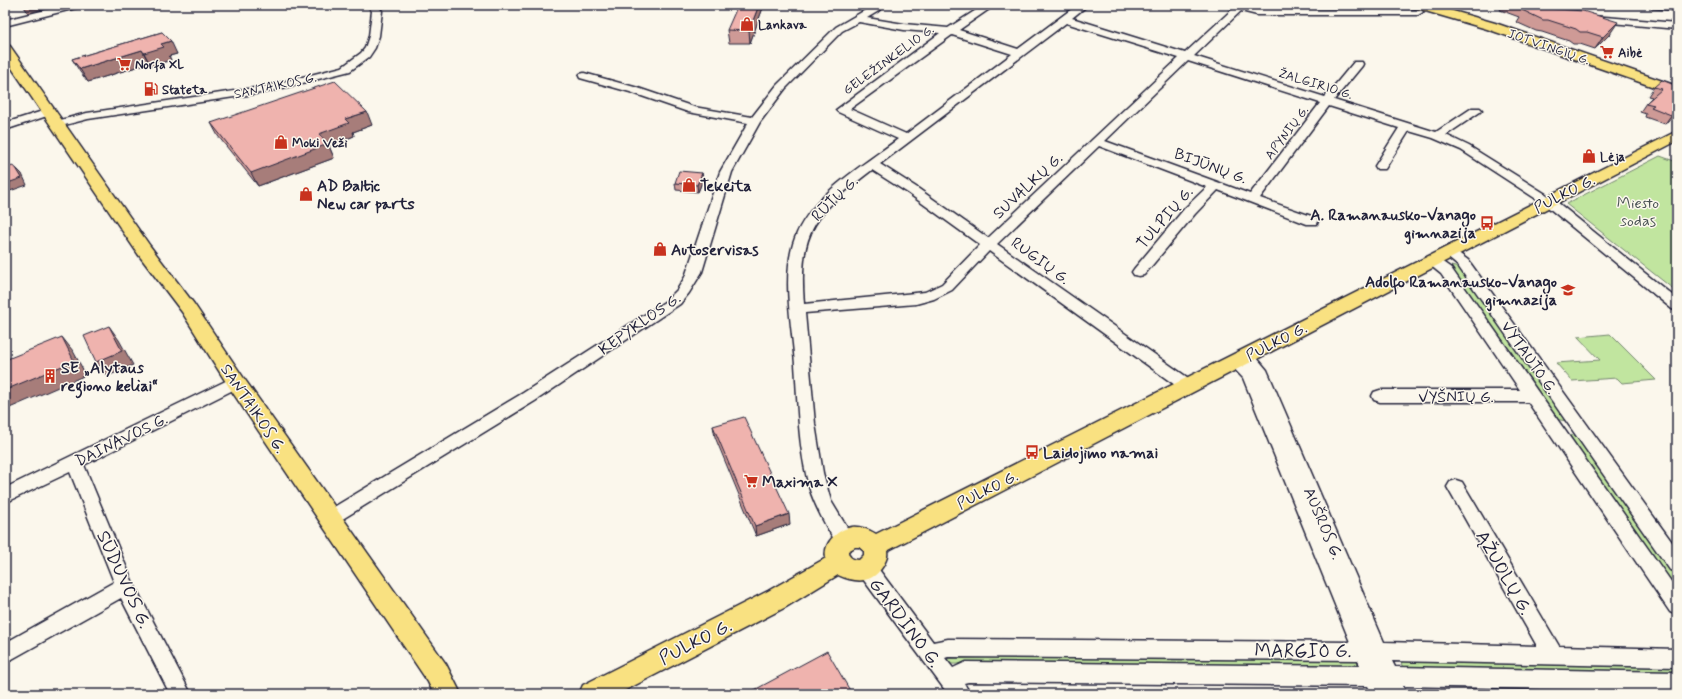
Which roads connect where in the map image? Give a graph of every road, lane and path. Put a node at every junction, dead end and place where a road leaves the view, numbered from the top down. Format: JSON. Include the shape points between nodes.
{"nodes":[{"id":1,"x":77,"y":5,"type":"edge"},
{"id":2,"x":372,"y":5,"type":"edge"},
{"id":3,"x":880,"y":5,"type":"edge"},
{"id":4,"x":990,"y":5,"type":"edge"},
{"id":5,"x":1083,"y":5,"type":"edge"},
{"id":6,"x":1436,"y":5,"type":"edge"},
{"id":7,"x":1653,"y":5,"type":"edge"},
{"id":8,"x":1240,"y":7,"type":"edge"},
{"id":9,"x":1677,"y":7,"type":"edge"},
{"id":10,"x":1412,"y":10,"type":"edge"},
{"id":11,"x":1064,"y":18,"type":"junction"},
{"id":12,"x":859,"y":19,"type":"junction"},
{"id":13,"x":1584,"y":19,"type":"edge"},
{"id":14,"x":5,"y":23,"type":"edge"},
{"id":15,"x":1677,"y":26,"type":"edge"},
{"id":16,"x":950,"y":31,"type":"junction"},
{"id":17,"x":5,"y":49,"type":"edge"},
{"id":18,"x":1020,"y":52,"type":"junction"},
{"id":19,"x":1573,"y":52,"type":"junction"},
{"id":20,"x":1187,"y":57,"type":"junction"},
{"id":21,"x":1358,"y":64,"type":"dead end"},
{"id":22,"x":584,"y":76,"type":"dead end"},
{"id":23,"x":1677,"y":87,"type":"edge"},
{"id":24,"x":1677,"y":91,"type":"edge"},
{"id":25,"x":1327,"y":101,"type":"junction"},
{"id":26,"x":1476,"y":110,"type":"dead end"},
{"id":27,"x":53,"y":118,"type":"junction"},
{"id":28,"x":755,"y":121,"type":"junction"},
{"id":29,"x":6,"y":125,"type":"edge"},
{"id":30,"x":1406,"y":126,"type":"junction"},
{"id":31,"x":1677,"y":135,"type":"edge"},
{"id":32,"x":1437,"y":136,"type":"junction"},
{"id":33,"x":906,"y":138,"type":"junction"},
{"id":34,"x":1098,"y":142,"type":"junction"},
{"id":35,"x":871,"y":165,"type":"junction"},
{"id":36,"x":1381,"y":166,"type":"dead end"},
{"id":37,"x":1216,"y":185,"type":"junction"},
{"id":38,"x":1254,"y":199,"type":"junction"},
{"id":39,"x":1548,"y":201,"type":"junction"},
{"id":40,"x":1312,"y":221,"type":"dead end"},
{"id":41,"x":989,"y":244,"type":"junction"},
{"id":42,"x":1440,"y":257,"type":"junction"},
{"id":43,"x":1139,"y":272,"type":"dead end"},
{"id":44,"x":1677,"y":306,"type":"edge"},
{"id":45,"x":798,"y":309,"type":"junction"},
{"id":46,"x":1242,"y":359,"type":"junction"},
{"id":47,"x":236,"y":382,"type":"junction"},
{"id":48,"x":1188,"y":386,"type":"junction"},
{"id":49,"x":1380,"y":396,"type":"dead end"},
{"id":50,"x":1532,"y":396,"type":"junction"},
{"id":51,"x":1554,"y":427,"type":"junction"},
{"id":52,"x":1580,"y":428,"type":"junction"},
{"id":53,"x":74,"y":462,"type":"junction"},
{"id":54,"x":1456,"y":487,"type":"dead end"},
{"id":55,"x":5,"y":496,"type":"edge"},
{"id":56,"x":330,"y":518,"type":"junction"},
{"id":57,"x":874,"y":546,"type":"junction"},
{"id":58,"x":842,"y":551,"type":"junction"},
{"id":59,"x":1677,"y":564,"type":"edge"},
{"id":60,"x":867,"y":569,"type":"junction"},
{"id":61,"x":125,"y":586,"type":"junction"},
{"id":62,"x":1677,"y":606,"type":"edge"},
{"id":63,"x":1371,"y":651,"type":"junction"},
{"id":64,"x":931,"y":653,"type":"junction"},
{"id":65,"x":5,"y":654,"type":"edge"},
{"id":66,"x":1554,"y":656,"type":"junction"},
{"id":67,"x":1677,"y":658,"type":"edge"},
{"id":68,"x":1677,"y":682,"type":"edge"},
{"id":69,"x":1385,"y":685,"type":"edge"},
{"id":70,"x":955,"y":687,"type":"edge"},
{"id":71,"x":181,"y":694,"type":"edge"},
{"id":72,"x":448,"y":694,"type":"edge"},
{"id":73,"x":592,"y":694,"type":"edge"}],
"edges":[{"from":1,"to":14,"type":"street"},
{"from":2,"to":27,"type":"street","name":"SANTAIKOS G.","via":[[377,11],[370,48],[346,69],[267,89],[86,116]]},
{"from":3,"to":12,"type":"street","name":"KEPYKLOS G."},
{"from":4,"to":16,"type":"street","name":"GELEŽINKELIO G."},
{"from":5,"to":11,"type":"street","name":"RŪTŲ G."},
{"from":6,"to":19,"type":"main road","name":"JOTVINGIŲ G.","via":[[1490,21]]},
{"from":7,"to":9,"type":"street"},
{"from":8,"to":10,"type":"street","via":[[1257,12]]},
{"from":8,"to":20,"type":"street","name":"SUVALKŲ G."},
{"from":10,"to":19,"type":"main road","name":"JOTVINGIŲ G.","via":[[1478,22]]},
{"from":11,"to":18,"type":"street","name":"RŪTŲ G."},
{"from":11,"to":20,"type":"street","name":"ŽALGIRIO G."},
{"from":12,"to":16,"type":"street"},
{"from":12,"to":28,"type":"street","name":"KEPYKLOS G.","via":[[839,29],[781,87]]},
{"from":13,"to":15,"type":"street"},
{"from":16,"to":18,"type":"street"},
{"from":16,"to":33,"type":"street","name":"GELEŽINKELIO G.","via":[[842,110]]},
{"from":17,"to":27,"type":"main road","name":"SANTAIKOS G."},
{"from":18,"to":33,"type":"street","name":"RŪTŲ G."},
{"from":19,"to":23,"type":"main road","name":"JOTVINGIŲ G."},
{"from":19,"to":24,"type":"main road","name":"JOTVINGIŲ G."},
{"from":20,"to":25,"type":"street","name":"ŽALGIRIO G."},
{"from":20,"to":34,"type":"street","name":"SUVALKŲ G."},
{"from":21,"to":25,"type":"street","name":"APYNIŲ G."},
{"from":22,"to":28,"type":"street","via":[[692,110]]},
{"from":25,"to":30,"type":"street","name":"ŽALGIRIO G."},
{"from":25,"to":38,"type":"street","name":"APYNIŲ G."},
{"from":26,"to":32,"type":"street"},
{"from":27,"to":29,"type":"street"},
{"from":27,"to":47,"type":"main road","name":"SANTAIKOS G.","via":[[144,250],[188,308]]},
{"from":28,"to":56,"type":"street","name":"KEPYKLOS G.","via":[[726,172],[695,272],[688,287],[676,300],[570,371]]},
{"from":30,"to":32,"type":"street","name":"ŽALGIRIO G."},
{"from":30,"to":36,"type":"street"},
{"from":31,"to":39,"type":"main road","name":"PULKO G."},
{"from":32,"to":39,"type":"street","name":"ŽALGIRIO G.","via":[[1474,153]]},
{"from":33,"to":35,"type":"street","name":"RŪTŲ G."},
{"from":34,"to":37,"type":"street","name":"BIJŪNŲ G."},
{"from":34,"to":41,"type":"street","name":"SUVALKŲ G."},
{"from":35,"to":41,"type":"street","name":"RUGIŲ G.","via":[[912,190]]},
{"from":35,"to":45,"type":"street","name":"RŪTŲ G.","via":[[827,200],[805,228],[797,254]]},
{"from":37,"to":38,"type":"street","name":"BIJŪNŲ G."},
{"from":37,"to":43,"type":"street","name":"TULPIŲ G."},
{"from":38,"to":40,"type":"street","name":"BIJŪNŲ G."},
{"from":39,"to":42,"type":"main road","name":"PULKO G."},
{"from":39,"to":44,"type":"street","name":"ŽALGIRIO G."},
{"from":41,"to":45,"type":"street","name":"SUVALKŲ G.","via":[[947,286],[929,296],[899,302]]},
{"from":41,"to":48,"type":"street","name":"RUGIŲ G."},
{"from":42,"to":46,"type":"main road","name":"PULKO G."},
{"from":42,"to":50,"type":"street","name":"VYTAUTO G.","via":[[1446,271]]},
{"from":42,"to":52,"type":"street","name":"VYTAUTO G.","via":[[1463,263]]},
{"from":45,"to":58,"type":"street","name":"RŪTŲ G.","via":[[810,443],[818,490],[836,526]]},
{"from":46,"to":48,"type":"main road","name":"PULKO G."},
{"from":46,"to":63,"type":"street","name":"AUŠROS G."},
{"from":47,"to":53,"type":"street","name":"DAINAVOS G."},
{"from":47,"to":56,"type":"main road","name":"SANTAIKOS G."},
{"from":48,"to":57,"type":"main road","name":"PULKO G."},
{"from":49,"to":50,"type":"street","name":"VYŠNIŲ G."},
{"from":50,"to":51,"type":"street","name":"VYTAUTO G."},
{"from":51,"to":52,"type":"street"},
{"from":51,"to":62,"type":"street","name":"VYTAUTO G."},
{"from":52,"to":59,"type":"street","name":"VYTAUTO G."},
{"from":53,"to":55,"type":"street","name":"DAINAVOS G."},
{"from":53,"to":61,"type":"street","name":"SŪDUVOS G."},
{"from":54,"to":66,"type":"street","name":"ĄŽUOLŲ G."},
{"from":56,"to":72,"type":"main road","name":"SANTAIKOS G.","via":[[437,673]]},
{"from":57,"to":58,"type":"main road","via":[[864,538],[851,537]]},
{"from":57,"to":60,"type":"main road","via":[[875,561]]},
{"from":58,"to":60,"type":"main road","via":[[848,570]]},
{"from":58,"to":73,"type":"main road","name":"PULKO G.","via":[[777,599]]},
{"from":60,"to":64,"type":"street","name":"GARDINO G."},
{"from":61,"to":65,"type":"street"},
{"from":61,"to":71,"type":"street","name":"SŪDUVOS G."},
{"from":63,"to":64,"type":"street","name":"MARGIO G.","via":[[948,648]]},
{"from":63,"to":66,"type":"street","name":"MARGIO G."},
{"from":63,"to":69,"type":"street","name":"AUŠROS G."},
{"from":64,"to":70,"type":"street","name":"GARDINO G."},
{"from":66,"to":67,"type":"street","name":"MARGIO G."},
{"from":68,"to":69,"type":"street","name":"MARGIO G."},
{"from":69,"to":70,"type":"street","name":"MARGIO G.","via":[[966,672]]}]}
